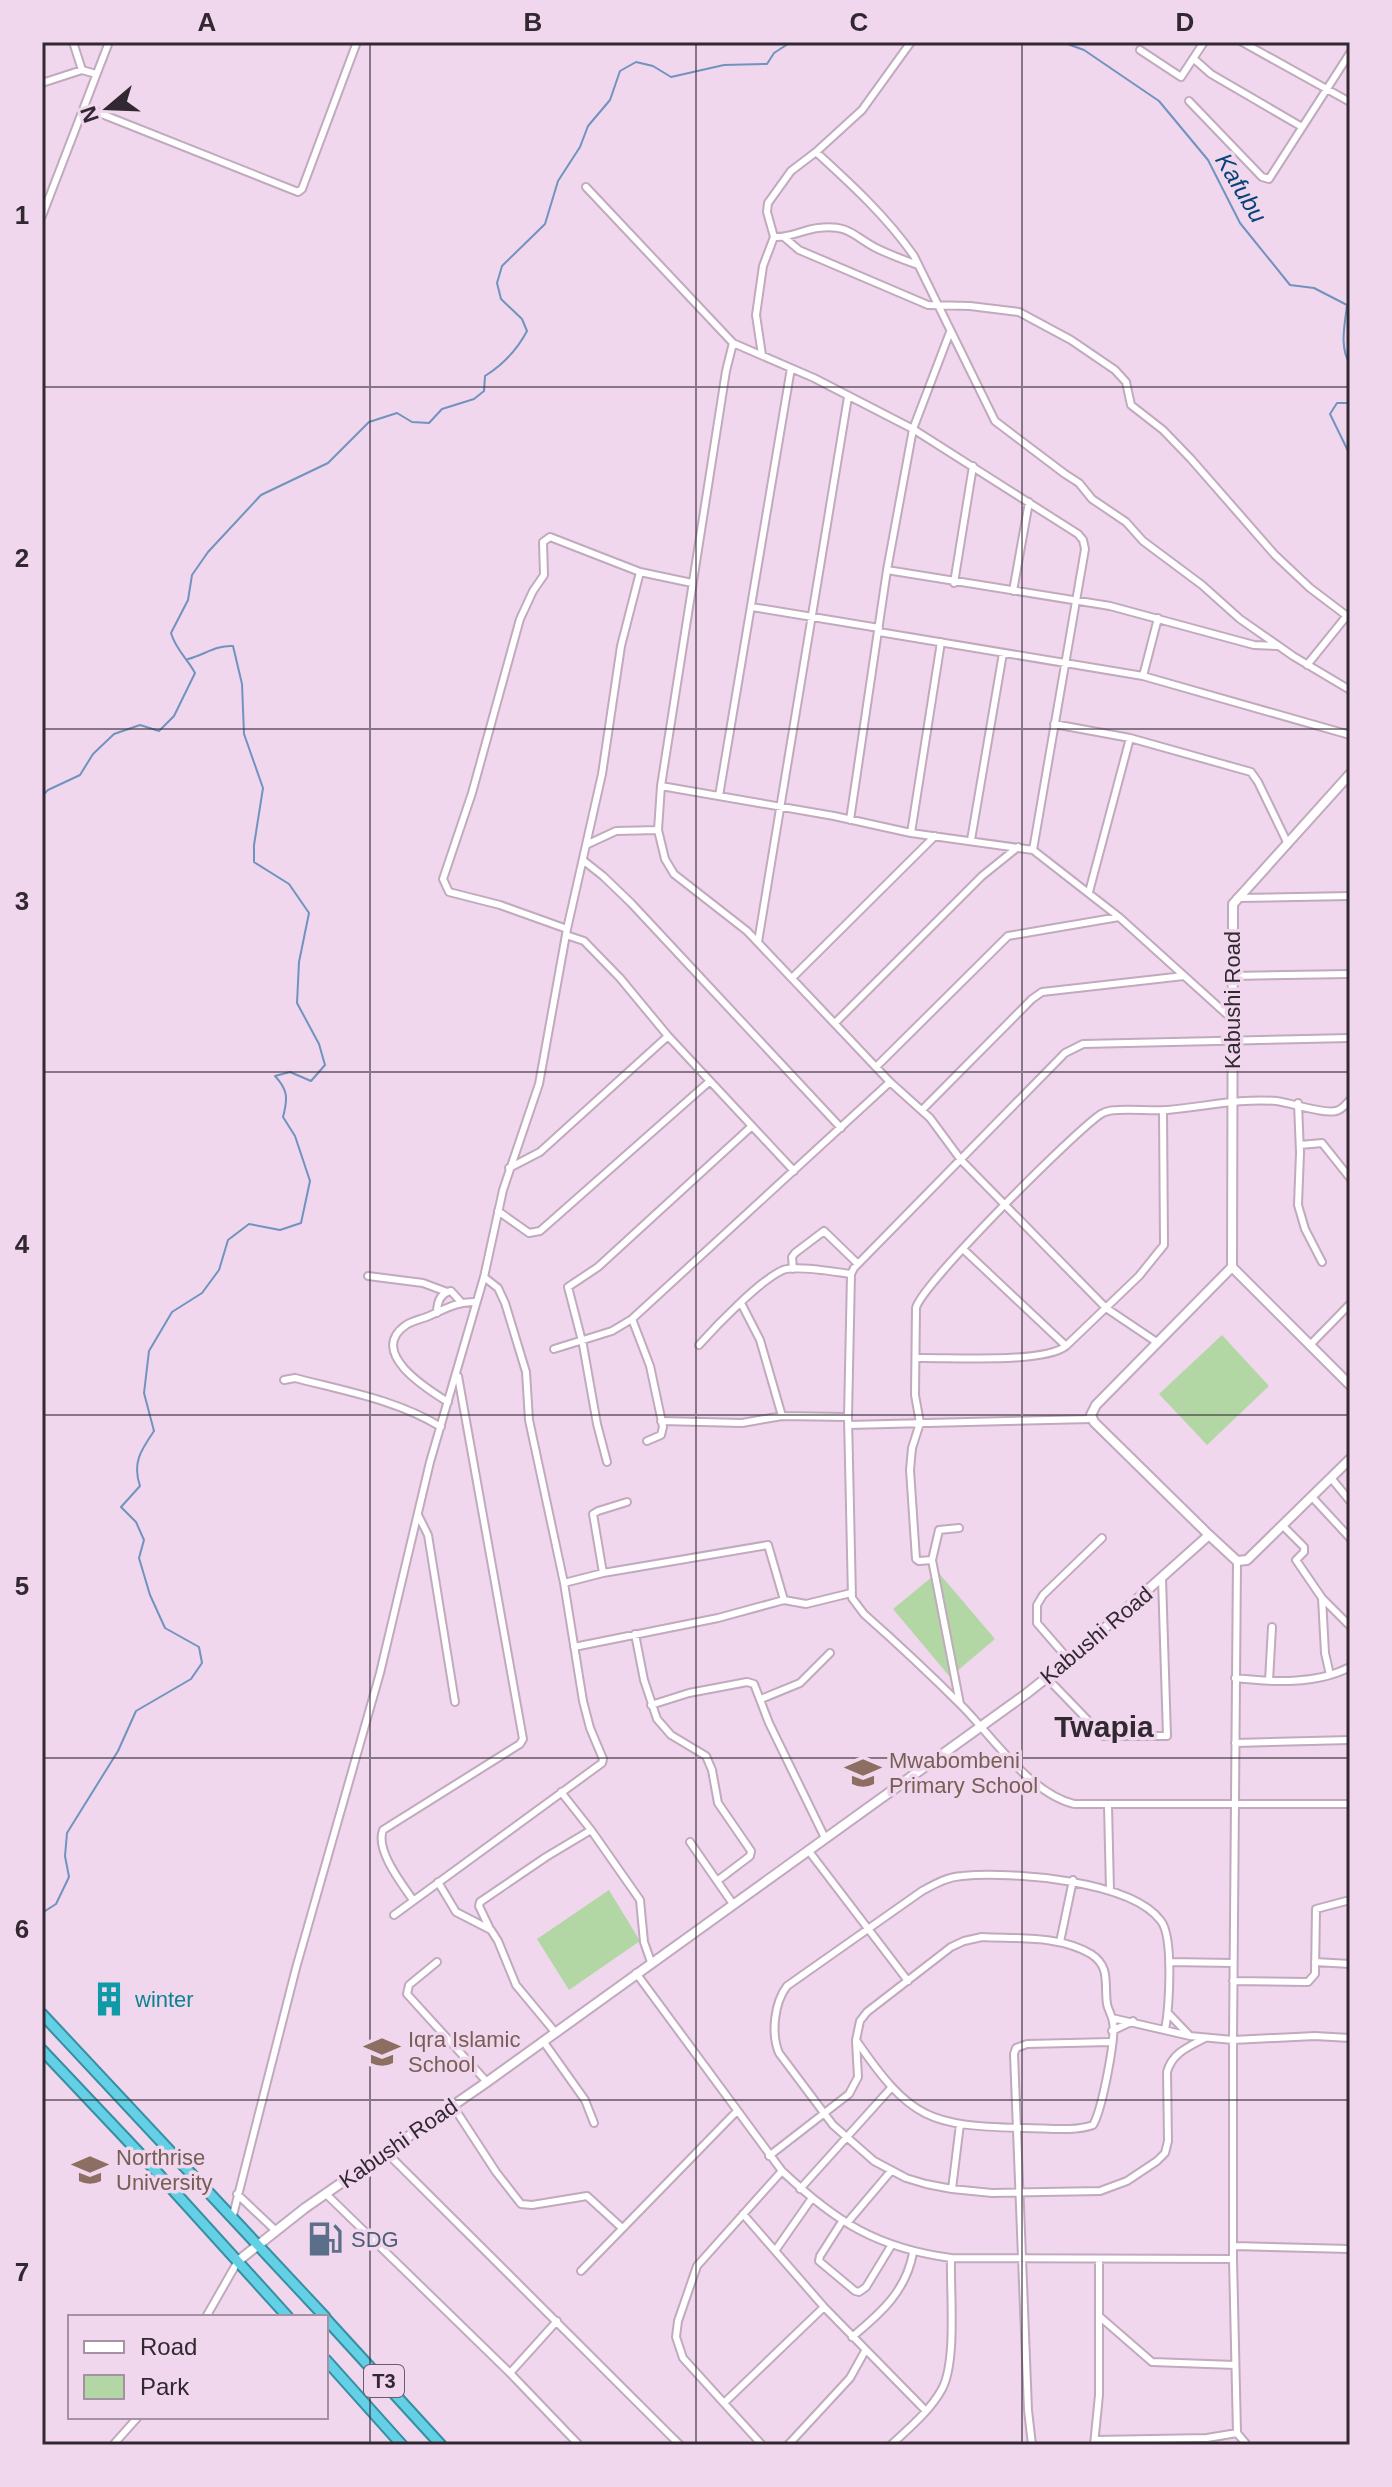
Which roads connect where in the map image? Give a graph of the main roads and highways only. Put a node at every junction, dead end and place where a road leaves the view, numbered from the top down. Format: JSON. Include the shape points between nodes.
{"nodes":[{"id":1,"x":1350,"y":774,"type":"edge"},
{"id":2,"x":1232,"y":1267,"type":"junction"},
{"id":3,"x":1350,"y":1385,"type":"edge"},
{"id":4,"x":1350,"y":1459,"type":"edge"},
{"id":5,"x":1209,"y":1535,"type":"junction"},
{"id":6,"x":42,"y":2014,"type":"edge"},
{"id":7,"x":42,"y":2050,"type":"edge"},
{"id":8,"x":257,"y":2245,"type":"junction"},
{"id":9,"x":238,"y":2261,"type":"junction"},
{"id":10,"x":286,"y":2315,"type":"edge"},
{"id":11,"x":322,"y":2315,"type":"edge"},
{"id":12,"x":328,"y":2321,"type":"edge"},
{"id":13,"x":328,"y":2362,"type":"edge"},
{"id":14,"x":402,"y":2445,"type":"edge"},
{"id":15,"x":441,"y":2445,"type":"edge"}],
"edges":[{"from":1,"to":2,"type":"main road","name":"Kabushi Road","via":[[1237,898],[1232,911]]},
{"from":2,"to":3,"type":"main road"},
{"from":2,"to":5,"type":"main road","via":[[1092,1410],[1092,1419]]},
{"from":4,"to":5,"type":"main road","via":[[1247,1560],[1237,1561]]},
{"from":5,"to":8,"type":"main road","name":"Kabushi Road","via":[[1047,1678]]},
{"from":6,"to":8,"type":"highway","number":"T3"},
{"from":7,"to":9,"type":"highway"},
{"from":8,"to":9,"type":"main road","name":"Kabushi Road"},
{"from":8,"to":11,"type":"highway","number":"T3"},
{"from":9,"to":10,"type":"highway"},
{"from":12,"to":15,"type":"highway","number":"T3"},
{"from":13,"to":14,"type":"highway","number":"T3"}]}
